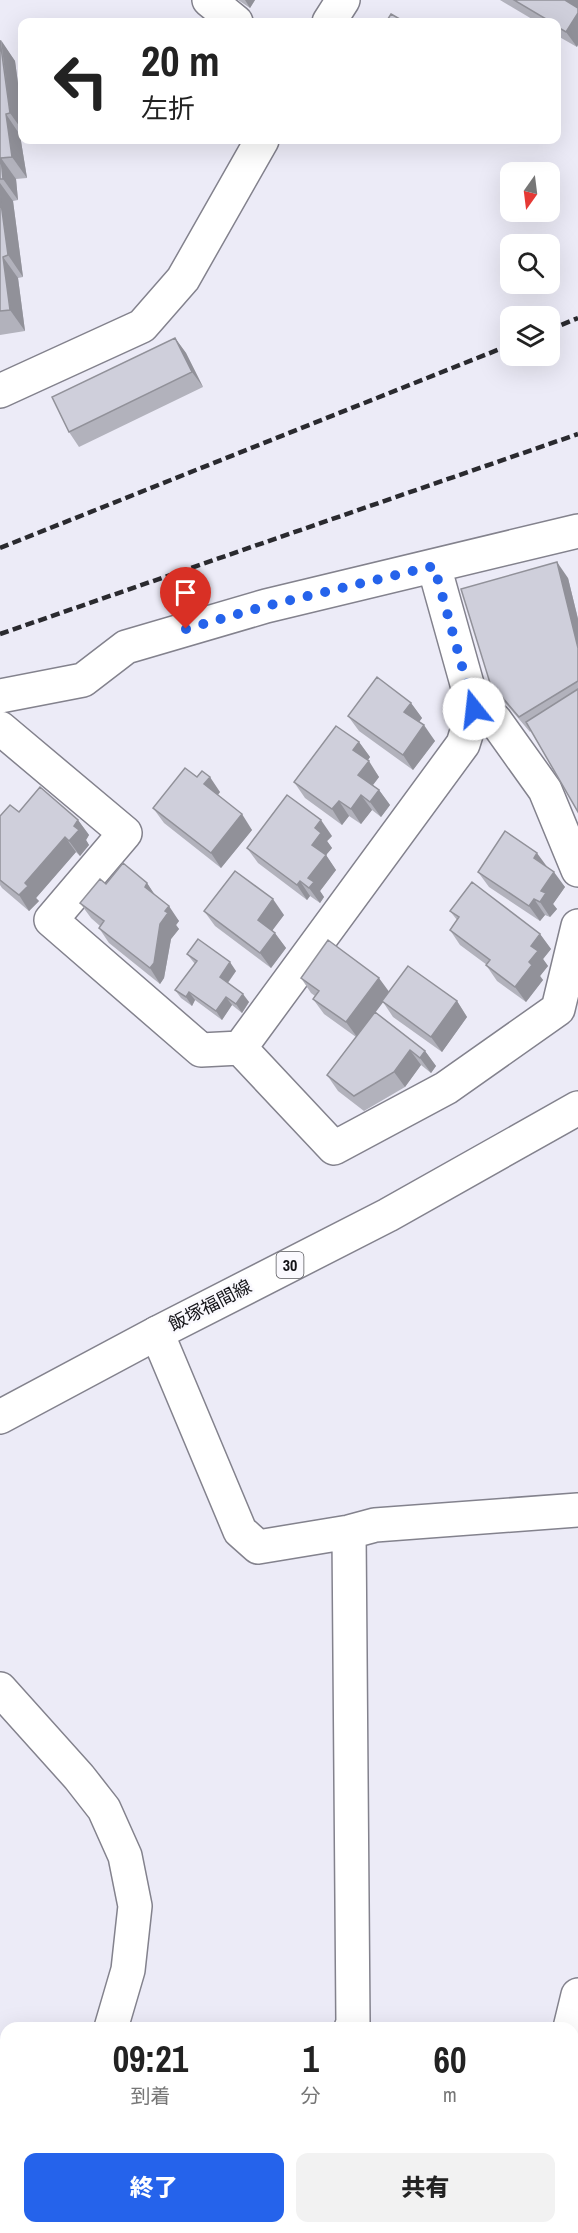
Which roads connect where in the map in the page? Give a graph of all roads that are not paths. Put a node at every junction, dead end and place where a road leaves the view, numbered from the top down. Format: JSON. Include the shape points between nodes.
{"nodes":[{"id":1,"x":209,"y":0,"type":"edge"},
{"id":2,"x":343,"y":0,"type":"edge"},
{"id":3,"x":231,"y":18,"type":"edge"},
{"id":4,"x":332,"y":18,"type":"edge"},
{"id":5,"x":260,"y":144,"type":"edge"},
{"id":6,"x":0,"y":391,"type":"edge"},
{"id":7,"x":578,"y":531,"type":"edge"},
{"id":8,"x":434,"y":566,"type":"junction"},
{"id":9,"x":0,"y":696,"type":"edge"},
{"id":10,"x":474,"y":709,"type":"junction"},
{"id":11,"x":0,"y":728,"type":"edge"},
{"id":12,"x":578,"y":870,"type":"edge"},
{"id":13,"x":578,"y":926,"type":"edge"},
{"id":14,"x":240,"y":1048,"type":"junction"},
{"id":15,"x":578,"y":1108,"type":"edge"},
{"id":16,"x":157,"y":1332,"type":"junction"},
{"id":17,"x":0,"y":1417,"type":"edge"},
{"id":18,"x":578,"y":1510,"type":"edge"},
{"id":19,"x":349,"y":1532,"type":"junction"},
{"id":20,"x":0,"y":1689,"type":"edge"},
{"id":21,"x":578,"y":1995,"type":"edge"},
{"id":22,"x":113,"y":2022,"type":"edge"},
{"id":23,"x":353,"y":2022,"type":"edge"},
{"id":24,"x":571,"y":2022,"type":"edge"}],
"edges":[{"from":1,"to":3,"type":"street"},
{"from":2,"to":4,"type":"street"},
{"from":5,"to":6,"type":"street","via":[[183,279],[142,326]]},
{"from":7,"to":8,"type":"street"},
{"from":8,"to":9,"type":"street","via":[[266,606],[126,647],[83,680]]},
{"from":8,"to":10,"type":"street"},
{"from":10,"to":12,"type":"street","via":[[495,720],[544,790]]},
{"from":10,"to":14,"type":"street","via":[[462,744]]},
{"from":11,"to":14,"type":"street","via":[[125,833],[51,920],[201,1050]]},
{"from":13,"to":14,"type":"street","via":[[558,1009],[446,1088],[334,1148]]},
{"from":15,"to":16,"type":"street","name":"飯塚福間線","number":"30","via":[[388,1215]]},
{"from":16,"to":17,"type":"street","name":"飯塚福間線","number":"30"},
{"from":16,"to":19,"type":"street","via":[[240,1531],[258,1547]]},
{"from":18,"to":19,"type":"street","via":[[375,1525]]},
{"from":19,"to":23,"type":"street"},
{"from":20,"to":22,"type":"street","via":[[104,1809],[125,1856],[135,1906],[128,1970]]},
{"from":21,"to":24,"type":"street"}]}
